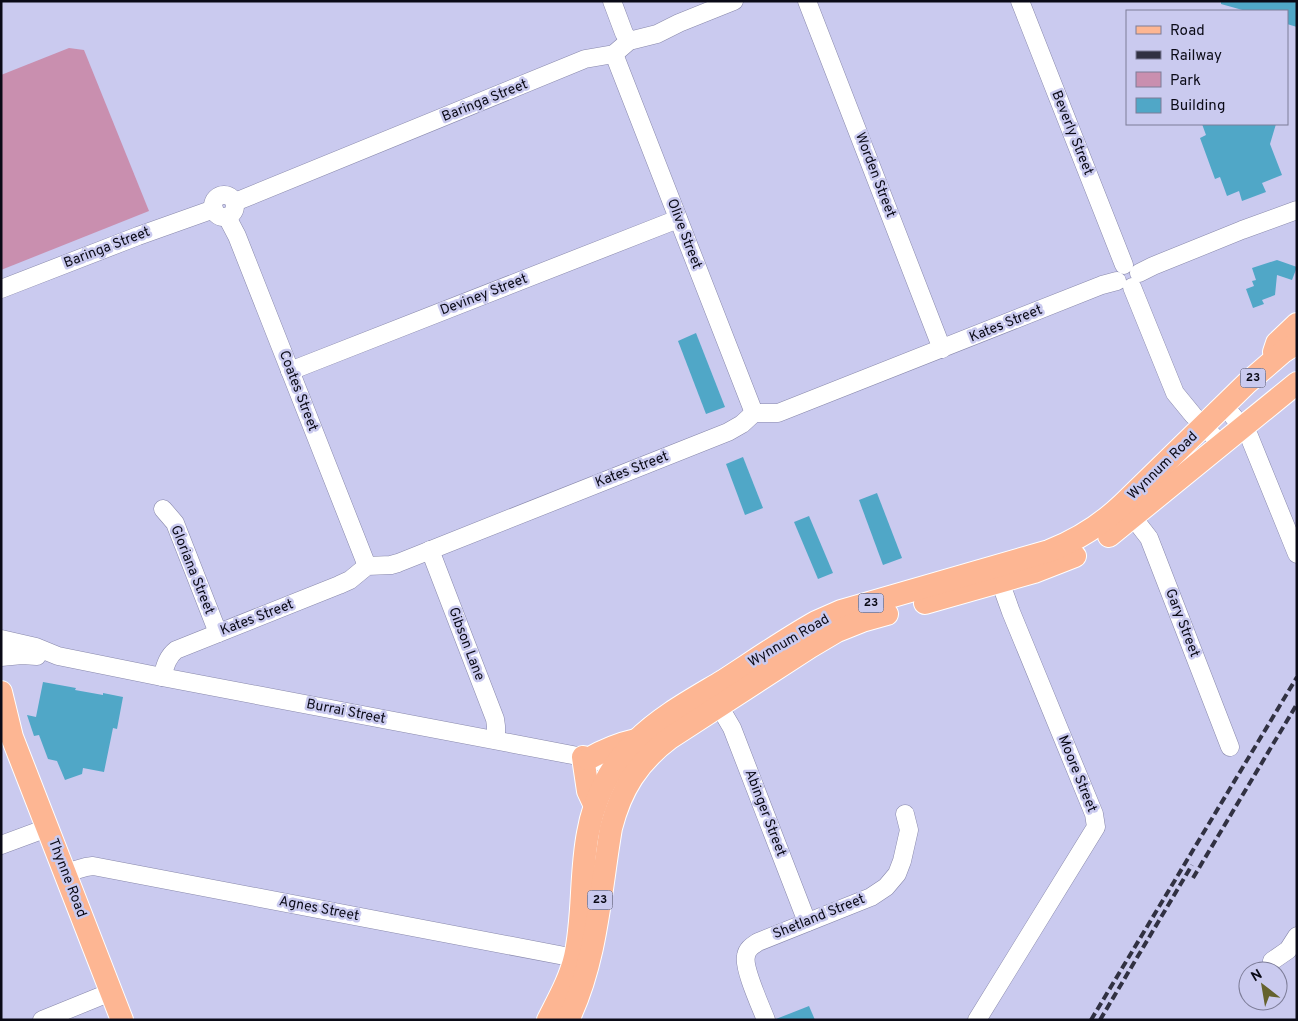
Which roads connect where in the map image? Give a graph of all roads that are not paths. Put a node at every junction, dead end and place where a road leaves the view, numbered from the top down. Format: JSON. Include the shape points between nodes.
{"nodes":[{"id":1,"x":612,"y":1,"type":"edge"},
{"id":2,"x":734,"y":1,"type":"edge"},
{"id":3,"x":807,"y":1,"type":"edge"},
{"id":4,"x":1020,"y":1,"type":"edge"},
{"id":5,"x":629,"y":41,"type":"junction"},
{"id":6,"x":614,"y":54,"type":"junction"},
{"id":7,"x":225,"y":209,"type":"junction"},
{"id":8,"x":1297,"y":210,"type":"edge"},
{"id":9,"x":678,"y":219,"type":"junction"},
{"id":10,"x":1128,"y":277,"type":"junction"},
{"id":11,"x":1,"y":289,"type":"edge"},
{"id":12,"x":1297,"y":324,"type":"edge"},
{"id":13,"x":1297,"y":343,"type":"edge"},
{"id":14,"x":942,"y":349,"type":"junction"},
{"id":15,"x":1271,"y":362,"type":"junction"},
{"id":16,"x":290,"y":371,"type":"junction"},
{"id":17,"x":1297,"y":384,"type":"edge"},
{"id":18,"x":1224,"y":405,"type":"junction"},
{"id":19,"x":754,"y":413,"type":"junction"},
{"id":20,"x":1203,"y":426,"type":"junction"},
{"id":21,"x":1243,"y":428,"type":"junction"},
{"id":22,"x":1222,"y":445,"type":"junction"},
{"id":23,"x":163,"y":509,"type":"dead end"},
{"id":24,"x":1128,"y":511,"type":"junction"},
{"id":25,"x":430,"y":550,"type":"junction"},
{"id":26,"x":1297,"y":554,"type":"edge"},
{"id":27,"x":367,"y":566,"type":"junction"},
{"id":28,"x":998,"y":575,"type":"junction"},
{"id":29,"x":218,"y":633,"type":"junction"},
{"id":30,"x":1,"y":639,"type":"edge"},
{"id":31,"x":58,"y":656,"type":"junction"},
{"id":32,"x":1,"y":657,"type":"edge"},
{"id":33,"x":162,"y":678,"type":"junction"},
{"id":34,"x":1,"y":692,"type":"edge"},
{"id":35,"x":719,"y":706,"type":"junction"},
{"id":36,"x":1,"y":717,"type":"edge"},
{"id":37,"x":12,"y":737,"type":"junction"},
{"id":38,"x":496,"y":740,"type":"junction"},
{"id":39,"x":636,"y":740,"type":"junction"},
{"id":40,"x":1230,"y":748,"type":"dead end"},
{"id":41,"x":586,"y":758,"type":"junction"},
{"id":42,"x":621,"y":776,"type":"junction"},
{"id":43,"x":595,"y":806,"type":"junction"},
{"id":44,"x":905,"y":814,"type":"dead end"},
{"id":45,"x":47,"y":828,"type":"junction"},
{"id":46,"x":1,"y":846,"type":"edge"},
{"id":47,"x":65,"y":873,"type":"junction"},
{"id":48,"x":807,"y":922,"type":"junction"},
{"id":49,"x":1297,"y":936,"type":"edge"},
{"id":50,"x":575,"y":958,"type":"junction"},
{"id":51,"x":1272,"y":961,"type":"dead end"},
{"id":52,"x":111,"y":992,"type":"junction"},
{"id":53,"x":566,"y":1017,"type":"edge"},
{"id":54,"x":42,"y":1020,"type":"edge"},
{"id":55,"x":122,"y":1020,"type":"edge"},
{"id":56,"x":548,"y":1020,"type":"edge"},
{"id":57,"x":766,"y":1020,"type":"edge"},
{"id":58,"x":977,"y":1020,"type":"edge"}],
"edges":[{"from":1,"to":5,"type":"street"},
{"from":2,"to":5,"type":"street","via":[[657,34]]},
{"from":3,"to":14,"type":"street","name":"Worden Street"},
{"from":4,"to":10,"type":"street","name":"Beverly Street"},
{"from":5,"to":6,"type":"street"},
{"from":6,"to":7,"type":"street","name":"Baringa Street","via":[[585,59]]},
{"from":6,"to":9,"type":"street","name":"Olive Street"},
{"from":7,"to":11,"type":"street","name":"Baringa Street","via":[[138,236]]},
{"from":7,"to":16,"type":"street","name":"Coates Street"},
{"from":8,"to":10,"type":"street","name":"Kates Street"},
{"from":9,"to":16,"type":"street","name":"Deviney Street"},
{"from":9,"to":19,"type":"street","name":"Olive Street"},
{"from":10,"to":14,"type":"street","name":"Kates Street"},
{"from":10,"to":20,"type":"street","name":"Beverly Street","via":[[1175,393]]},
{"from":12,"to":15,"type":"main road","via":[[1277,343]]},
{"from":13,"to":15,"type":"main road","name":"Wynnum Road","number":"23"},
{"from":14,"to":19,"type":"street","name":"Kates Street","via":[[778,413]]},
{"from":15,"to":18,"type":"main road","name":"Wynnum Road","number":"23"},
{"from":16,"to":27,"type":"street","name":"Coates Street"},
{"from":17,"to":21,"type":"main road","name":"Wynnum Road","number":"23"},
{"from":18,"to":20,"type":"main road","name":"Wynnum Road","number":"23"},
{"from":18,"to":21,"type":"street"},
{"from":19,"to":25,"type":"street","name":"Kates Street","via":[[728,432]]},
{"from":20,"to":22,"type":"street","name":"Beverly Street"},
{"from":20,"to":24,"type":"main road","name":"Wynnum Road","number":"23"},
{"from":21,"to":22,"type":"main road","name":"Wynnum Road","number":"23"},
{"from":21,"to":26,"type":"street"},
{"from":22,"to":24,"type":"main road","name":"Wynnum Road","number":"23"},
{"from":23,"to":29,"type":"street","name":"Gloriana Street","via":[[175,523]]},
{"from":24,"to":28,"type":"main road","name":"Wynnum Road","number":"23"},
{"from":24,"to":40,"type":"street","name":"Gary Street","via":[[1148,538]]},
{"from":25,"to":27,"type":"street","name":"Kates Street","via":[[391,565]]},
{"from":25,"to":38,"type":"street","name":"Gibson Lane","via":[[495,719]]},
{"from":27,"to":29,"type":"street","name":"Kates Street","via":[[339,585]]},
{"from":28,"to":35,"type":"main road","name":"Wynnum Road","number":"23","via":[[837,631]]},
{"from":28,"to":39,"type":"main road","name":"Wynnum Road","number":"23","via":[[841,611],[816,622],[664,718]]},
{"from":28,"to":58,"type":"street","name":"Moore Street","via":[[1094,814],[1096,827]]},
{"from":29,"to":33,"type":"street","name":"Kates Street","via":[[171,654]]},
{"from":30,"to":31,"type":"street","name":"Burrai Street"},
{"from":31,"to":32,"type":"street","name":"Burrai Street"},
{"from":31,"to":33,"type":"street","name":"Burrai Street"},
{"from":33,"to":38,"type":"street","name":"Burrai Street"},
{"from":34,"to":37,"type":"main road","name":"Thynne Road"},
{"from":35,"to":42,"type":"main road","name":"Wynnum Road","number":"23"},
{"from":35,"to":48,"type":"street","name":"Abinger Street","via":[[732,728]]},
{"from":36,"to":37,"type":"main road","name":"Thynne Road"},
{"from":37,"to":45,"type":"main road","name":"Thynne Road"},
{"from":38,"to":41,"type":"street","name":"Burrai Street"},
{"from":39,"to":41,"type":"main road"},
{"from":39,"to":42,"type":"main road","name":"Wynnum Road","number":"23","via":[[628,748]]},
{"from":41,"to":42,"type":"street","name":"Burrai Street"},
{"from":41,"to":43,"type":"main road","via":[[588,791]]},
{"from":42,"to":43,"type":"main road","name":"Wynnum Road","number":"23","via":[[602,789]]},
{"from":42,"to":53,"type":"main road","name":"Wynnum Road","number":"23","via":[[620,798],[611,828],[591,953],[579,996]]},
{"from":43,"to":50,"type":"main road","name":"Wynnum Road","number":"23","via":[[588,834]]},
{"from":44,"to":48,"type":"street","name":"Shetland Street","via":[[909,830],[902,861],[886,888]]},
{"from":45,"to":46,"type":"street"},
{"from":45,"to":47,"type":"main road","name":"Thynne Road"},
{"from":47,"to":50,"type":"street","name":"Agnes Street","via":[[93,866]]},
{"from":47,"to":52,"type":"main road","name":"Thynne Road"},
{"from":48,"to":57,"type":"street","name":"Shetland Street","via":[[758,942],[745,957],[746,969]]},
{"from":49,"to":51,"type":"street","via":[[1288,950]]},
{"from":50,"to":56,"type":"main road","name":"Wynnum Road","number":"23"},
{"from":52,"to":54,"type":"street"},
{"from":52,"to":55,"type":"main road","name":"Thynne Road"}]}
